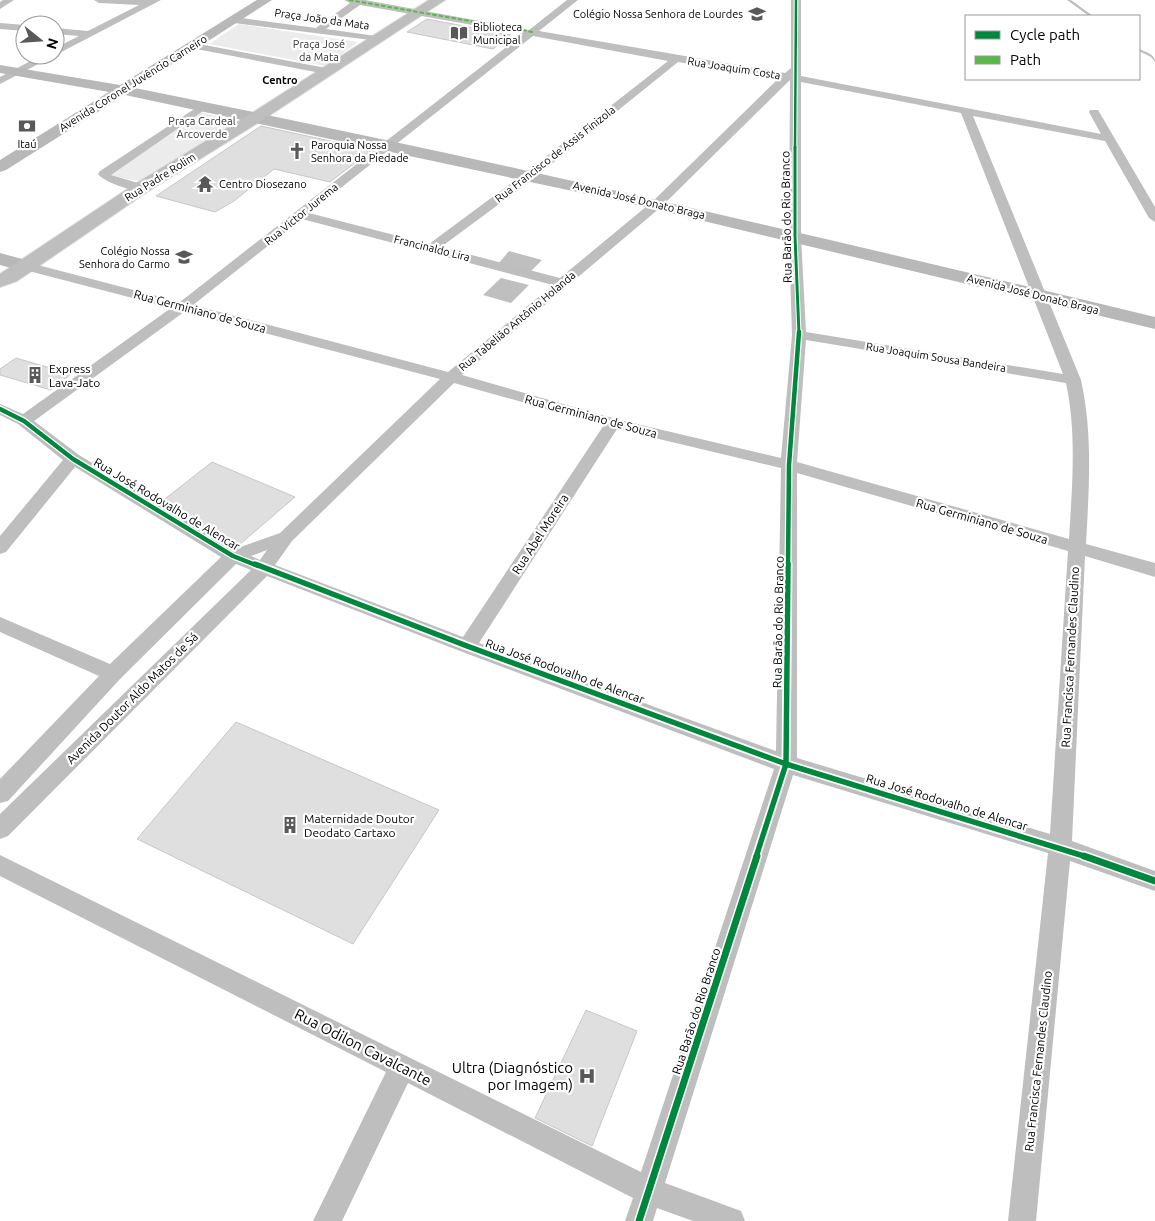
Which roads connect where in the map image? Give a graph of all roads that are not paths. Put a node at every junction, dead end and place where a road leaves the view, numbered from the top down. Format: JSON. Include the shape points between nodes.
{"nodes":[{"id":1,"x":9,"y":0,"type":"edge"},
{"id":2,"x":99,"y":0,"type":"edge"},
{"id":3,"x":266,"y":0,"type":"edge"},
{"id":4,"x":438,"y":0,"type":"edge"},
{"id":5,"x":573,"y":0,"type":"edge"},
{"id":6,"x":796,"y":0,"type":"edge"},
{"id":7,"x":355,"y":1,"type":"edge"},
{"id":8,"x":153,"y":2,"type":"edge"},
{"id":9,"x":0,"y":6,"type":"edge"},
{"id":10,"x":417,"y":13,"type":"junction"},
{"id":11,"x":234,"y":20,"type":"junction"},
{"id":12,"x":0,"y":26,"type":"edge"},
{"id":13,"x":15,"y":27,"type":"edge"},
{"id":14,"x":318,"y":31,"type":"junction"},
{"id":15,"x":65,"y":32,"type":"edge"},
{"id":16,"x":533,"y":32,"type":"junction"},
{"id":17,"x":89,"y":34,"type":"junction"},
{"id":18,"x":376,"y":39,"type":"junction"},
{"id":19,"x":194,"y":46,"type":"junction"},
{"id":20,"x":65,"y":47,"type":"edge"},
{"id":21,"x":676,"y":59,"type":"junction"},
{"id":22,"x":31,"y":65,"type":"edge"},
{"id":23,"x":0,"y":69,"type":"edge"},
{"id":24,"x":326,"y":71,"type":"junction"},
{"id":25,"x":18,"y":72,"type":"junction"},
{"id":26,"x":793,"y":74,"type":"junction"},
{"id":27,"x":0,"y":81,"type":"edge"},
{"id":28,"x":120,"y":91,"type":"junction"},
{"id":29,"x":202,"y":107,"type":"junction"},
{"id":30,"x":1094,"y":112,"type":"dead end"},
{"id":31,"x":966,"y":113,"type":"junction"},
{"id":32,"x":255,"y":118,"type":"junction"},
{"id":33,"x":1110,"y":140,"type":"junction"},
{"id":34,"x":387,"y":145,"type":"junction"},
{"id":35,"x":0,"y":167,"type":"edge"},
{"id":36,"x":529,"y":176,"type":"junction"},
{"id":37,"x":141,"y":188,"type":"junction"},
{"id":38,"x":657,"y":204,"type":"junction"},
{"id":39,"x":301,"y":215,"type":"junction"},
{"id":40,"x":1155,"y":218,"type":"edge"},
{"id":41,"x":795,"y":236,"type":"junction"},
{"id":42,"x":432,"y":248,"type":"junction"},
{"id":43,"x":0,"y":259,"type":"edge"},
{"id":44,"x":26,"y":266,"type":"junction"},
{"id":45,"x":3,"y":282,"type":"edge"},
{"id":46,"x":562,"y":283,"type":"junction"},
{"id":47,"x":1039,"y":295,"type":"junction"},
{"id":48,"x":183,"y":306,"type":"junction"},
{"id":49,"x":1155,"y":323,"type":"edge"},
{"id":50,"x":798,"y":335,"type":"junction"},
{"id":51,"x":451,"y":377,"type":"junction"},
{"id":52,"x":1073,"y":380,"type":"junction"},
{"id":53,"x":0,"y":409,"type":"edge"},
{"id":54,"x":24,"y":420,"type":"junction"},
{"id":55,"x":613,"y":423,"type":"junction"},
{"id":56,"x":73,"y":459,"type":"junction"},
{"id":57,"x":790,"y":465,"type":"junction"},
{"id":58,"x":286,"y":537,"type":"junction"},
{"id":59,"x":0,"y":548,"type":"edge"},
{"id":60,"x":1076,"y":549,"type":"junction"},
{"id":61,"x":233,"y":556,"type":"junction"},
{"id":62,"x":264,"y":568,"type":"junction"},
{"id":63,"x":1155,"y":570,"type":"edge"},
{"id":64,"x":0,"y":624,"type":"edge"},
{"id":65,"x":467,"y":646,"type":"junction"},
{"id":66,"x":113,"y":674,"type":"junction"},
{"id":67,"x":72,"y":717,"type":"junction"},
{"id":68,"x":101,"y":728,"type":"junction"},
{"id":69,"x":786,"y":764,"type":"junction"},
{"id":70,"x":0,"y":794,"type":"edge"},
{"id":71,"x":0,"y":829,"type":"edge"},
{"id":72,"x":1060,"y":848,"type":"junction"},
{"id":73,"x":0,"y":865,"type":"edge"},
{"id":74,"x":1155,"y":881,"type":"edge"},
{"id":75,"x":402,"y":1067,"type":"junction"},
{"id":76,"x":649,"y":1190,"type":"junction"},
{"id":77,"x":327,"y":1221,"type":"edge"},
{"id":78,"x":640,"y":1221,"type":"edge"},
{"id":79,"x":731,"y":1221,"type":"edge"},
{"id":80,"x":1022,"y":1221,"type":"edge"}],
"edges":[{"from":1,"to":9,"type":"street"},
{"from":2,"to":8,"type":"street"},
{"from":3,"to":11,"type":"main road","name":"Avenida Coronel Juvêncio Carneiro"},
{"from":4,"to":10,"type":"main road","name":"Rua Padre Rolim"},
{"from":5,"to":16,"type":"street","name":"Rua Victor Jurema"},
{"from":6,"to":26,"type":"street","name":"Rua Barāo do Rio Branco"},
{"from":7,"to":10,"type":"street","name":"Rua Joaquim Costa"},
{"from":7,"to":14,"type":"street"},
{"from":8,"to":17,"type":"street"},
{"from":10,"to":16,"type":"street","name":"Rua Joaquim Costa"},
{"from":10,"to":18,"type":"main road","name":"Rua Padre Rolim"},
{"from":11,"to":14,"type":"street","name":"Praça João da Mata"},
{"from":11,"to":19,"type":"main road","name":"Avenida Coronel Juvêncio Carneiro"},
{"from":12,"to":13,"type":"street"},
{"from":14,"to":18,"type":"street","name":"Praça João da Mata"},
{"from":15,"to":17,"type":"street"},
{"from":16,"to":21,"type":"street","name":"Rua Joaquim Costa"},
{"from":16,"to":34,"type":"street","name":"Rua Victor Jurema"},
{"from":17,"to":20,"type":"street"},
{"from":18,"to":24,"type":"main road","name":"Rua Padre Rolim"},
{"from":19,"to":24,"type":"street"},
{"from":19,"to":28,"type":"main road","name":"Avenida Coronel Juvêncio Carneiro"},
{"from":21,"to":26,"type":"street","name":"Rua Joaquim Costa"},
{"from":21,"to":36,"type":"street","name":"Rua Francisco de Assis Finizola"},
{"from":22,"to":25,"type":"street"},
{"from":23,"to":25,"type":"main road","name":"Avenida José Donato Braga"},
{"from":24,"to":32,"type":"main road","name":"Rua Padre Rolim"},
{"from":25,"to":27,"type":"street"},
{"from":25,"to":28,"type":"main road","name":"Avenida José Donato Braga"},
{"from":26,"to":31,"type":"street","name":"Rua Joaquim Costa"},
{"from":26,"to":38,"type":"street","name":"Rua Tabelião Antônio Holanda","via":[[772,100],[754,111]]},
{"from":26,"to":41,"type":"street","name":"Rua Barāo do Rio Branco","via":[[790,109]]},
{"from":28,"to":29,"type":"main road","name":"Avenida José Donato Braga"},
{"from":28,"to":35,"type":"main road","name":"Avenida Coronel Juvêncio Carneiro"},
{"from":29,"to":32,"type":"main road","name":"Avenida José Donato Braga"},
{"from":29,"to":37,"type":"street","via":[[104,174]]},
{"from":30,"to":33,"type":"street"},
{"from":31,"to":33,"type":"street","name":"Rua Joaquim Costa"},
{"from":31,"to":47,"type":"street","name":"Rua Francisca Fernandes Claudino"},
{"from":32,"to":34,"type":"main road","name":"Avenida José Donato Braga"},
{"from":32,"to":37,"type":"main road","name":"Rua Padre Rolim"},
{"from":33,"to":40,"type":"street"},
{"from":34,"to":36,"type":"main road","name":"Avenida José Donato Braga"},
{"from":34,"to":39,"type":"street","name":"Rua Victor Jurema"},
{"from":36,"to":38,"type":"main road","name":"Avenida José Donato Braga"},
{"from":36,"to":42,"type":"street","name":"Rua Francisco de Assis Finizola"},
{"from":37,"to":44,"type":"main road","name":"Rua Padre Rolim"},
{"from":38,"to":41,"type":"main road","name":"Avenida José Donato Braga"},
{"from":38,"to":46,"type":"street","name":"Rua Tabelião Antônio Holanda"},
{"from":39,"to":42,"type":"street","name":"Francinaldo Lira"},
{"from":39,"to":48,"type":"street","name":"Rua Victor Jurema"},
{"from":41,"to":47,"type":"main road","name":"Avenida José Donato Braga"},
{"from":41,"to":50,"type":"street","name":"Rua Barāo do Rio Branco"},
{"from":42,"to":46,"type":"street","name":"Francinaldo Lira"},
{"from":43,"to":44,"type":"main road"},
{"from":44,"to":45,"type":"main road","name":"Rua Padre Rolim"},
{"from":44,"to":48,"type":"street","name":"Rua Germiniano de Souza"},
{"from":46,"to":51,"type":"street","name":"Rua Tabelião Antônio Holanda"},
{"from":47,"to":49,"type":"main road","name":"Avenida José Donato Braga"},
{"from":47,"to":52,"type":"street","name":"Rua Francisca Fernandes Claudino"},
{"from":48,"to":51,"type":"street","name":"Rua Germiniano de Souza"},
{"from":48,"to":54,"type":"street","name":"Rua Victor Jurema"},
{"from":50,"to":52,"type":"street","name":"Rua Joaquim Sousa Bandeira"},
{"from":50,"to":57,"type":"street","name":"Rua Barāo do Rio Branco"},
{"from":51,"to":55,"type":"street","name":"Rua Germiniano de Souza"},
{"from":51,"to":58,"type":"street","name":"Rua Tabelião Antônio Holanda"},
{"from":52,"to":60,"type":"street","name":"Rua Francisca Fernandes Claudino","via":[[1079,407],[1082,477]]},
{"from":53,"to":54,"type":"street","name":"Rua José Rodovalho de Alencar"},
{"from":54,"to":56,"type":"street","name":"Rua José Rodovalho de Alencar"},
{"from":55,"to":57,"type":"street","name":"Rua Germiniano de Souza"},
{"from":55,"to":65,"type":"street","name":"Rua Abel Moreira"},
{"from":56,"to":59,"type":"street"},
{"from":56,"to":61,"type":"street","name":"Rua José Rodovalho de Alencar"},
{"from":57,"to":60,"type":"street","name":"Rua Germiniano de Souza"},
{"from":57,"to":69,"type":"street","name":"Rua Barāo do Rio Branco"},
{"from":58,"to":61,"type":"street","name":"Rua Tabelião Antônio Holanda"},
{"from":58,"to":62,"type":"street","name":"Rua Tabelião Antônio Holanda"},
{"from":60,"to":63,"type":"street","name":"Rua Germiniano de Souza"},
{"from":60,"to":72,"type":"street","name":"Rua Francisca Fernandes Claudino"},
{"from":61,"to":62,"type":"street","name":"Rua José Rodovalho de Alencar"},
{"from":61,"to":66,"type":"street"},
{"from":62,"to":65,"type":"street","name":"Rua José Rodovalho de Alencar"},
{"from":62,"to":68,"type":"street","name":"Avenida Doutor Aldo Matos de Sá"},
{"from":64,"to":66,"type":"street"},
{"from":65,"to":69,"type":"street","name":"Rua José Rodovalho de Alencar"},
{"from":66,"to":67,"type":"street"},
{"from":67,"to":68,"type":"street"},
{"from":67,"to":70,"type":"street"},
{"from":68,"to":71,"type":"street","name":"Avenida Doutor Aldo Matos de Sá"},
{"from":69,"to":72,"type":"street","name":"Rua José Rodovalho de Alencar"},
{"from":69,"to":76,"type":"street","name":"Rua Barāo do Rio Branco"},
{"from":72,"to":74,"type":"street","name":"Rua José Rodovalho de Alencar"},
{"from":72,"to":80,"type":"street","name":"Rua Francisca Fernandes Claudino"},
{"from":73,"to":75,"type":"street","name":"Rua Odilon Cavalcante"},
{"from":75,"to":76,"type":"street","name":"Rua Odilon Cavalcante"},
{"from":75,"to":77,"type":"street"},
{"from":76,"to":78,"type":"street","name":"Rua Barāo do Rio Branco"},
{"from":76,"to":79,"type":"street","name":"Rua Odilon Cavalcante"}]}
